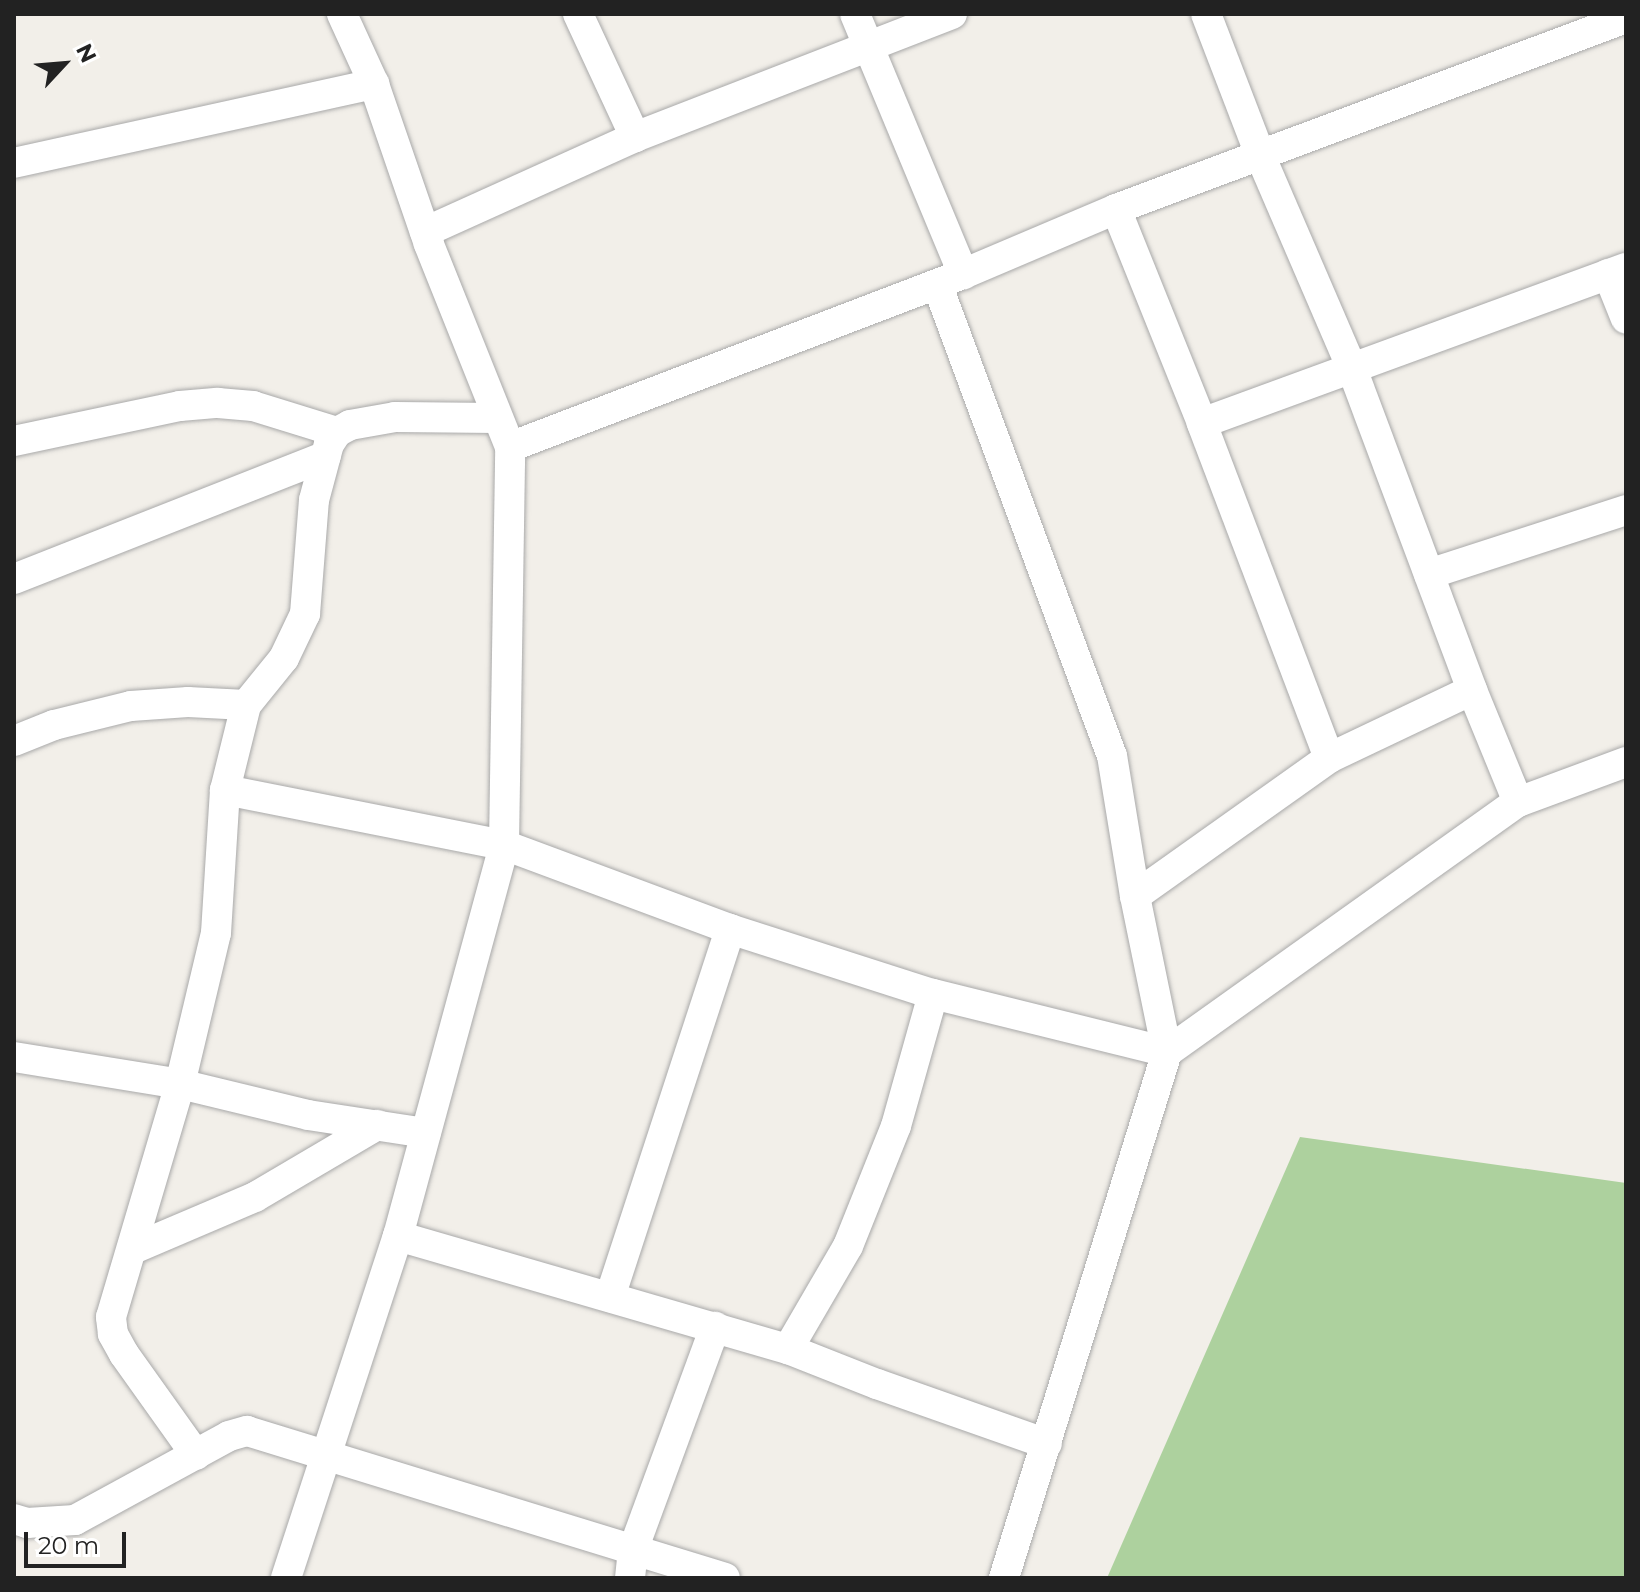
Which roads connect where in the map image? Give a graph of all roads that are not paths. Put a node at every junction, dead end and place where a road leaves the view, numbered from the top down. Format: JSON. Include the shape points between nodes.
{"nodes":[{"id":1,"x":578,"y":14,"type":"edge"},
{"id":2,"x":855,"y":14,"type":"edge"},
{"id":3,"x":952,"y":14,"type":"edge"},
{"id":4,"x":1206,"y":14,"type":"edge"},
{"id":5,"x":353,"y":17,"type":"edge"},
{"id":6,"x":1626,"y":18,"type":"edge"},
{"id":7,"x":868,"y":47,"type":"junction"},
{"id":8,"x":374,"y":84,"type":"junction"},
{"id":9,"x":635,"y":137,"type":"junction"},
{"id":10,"x":1260,"y":155,"type":"junction"},
{"id":11,"x":14,"y":163,"type":"edge"},
{"id":12,"x":1116,"y":209,"type":"junction"},
{"id":13,"x":425,"y":232,"type":"junction"},
{"id":14,"x":1617,"y":271,"type":"edge"},
{"id":15,"x":950,"y":279,"type":"junction"},
{"id":16,"x":1626,"y":319,"type":"edge"},
{"id":17,"x":1351,"y":366,"type":"junction"},
{"id":18,"x":497,"y":418,"type":"junction"},
{"id":19,"x":1202,"y":423,"type":"junction"},
{"id":20,"x":14,"y":441,"type":"edge"},
{"id":21,"x":332,"y":444,"type":"junction"},
{"id":22,"x":510,"y":447,"type":"junction"},
{"id":23,"x":1626,"y":510,"type":"edge"},
{"id":24,"x":1429,"y":574,"type":"junction"},
{"id":25,"x":14,"y":579,"type":"edge"},
{"id":26,"x":1472,"y":690,"type":"junction"},
{"id":27,"x":246,"y":705,"type":"junction"},
{"id":28,"x":14,"y":741,"type":"edge"},
{"id":29,"x":1329,"y":758,"type":"junction"},
{"id":30,"x":1626,"y":762,"type":"edge"},
{"id":31,"x":225,"y":790,"type":"junction"},
{"id":32,"x":1518,"y":802,"type":"junction"},
{"id":33,"x":504,"y":845,"type":"junction"},
{"id":34,"x":1135,"y":896,"type":"junction"},
{"id":35,"x":730,"y":929,"type":"junction"},
{"id":36,"x":933,"y":994,"type":"junction"},
{"id":37,"x":1167,"y":1052,"type":"junction"},
{"id":38,"x":14,"y":1057,"type":"edge"},
{"id":39,"x":180,"y":1084,"type":"junction"},
{"id":40,"x":377,"y":1125,"type":"junction"},
{"id":41,"x":426,"y":1133,"type":"junction"},
{"id":42,"x":398,"y":1236,"type":"junction"},
{"id":43,"x":133,"y":1249,"type":"junction"},
{"id":44,"x":610,"y":1297,"type":"junction"},
{"id":45,"x":715,"y":1327,"type":"junction"},
{"id":46,"x":788,"y":1349,"type":"junction"},
{"id":47,"x":1047,"y":1444,"type":"junction"},
{"id":48,"x":196,"y":1455,"type":"junction"},
{"id":49,"x":328,"y":1458,"type":"junction"},
{"id":50,"x":14,"y":1519,"type":"edge"},
{"id":51,"x":632,"y":1564,"type":"edge"},
{"id":52,"x":286,"y":1578,"type":"edge"},
{"id":53,"x":725,"y":1578,"type":"edge"},
{"id":54,"x":1004,"y":1578,"type":"edge"}],
"edges":[{"from":1,"to":9,"type":"street"},
{"from":2,"to":7,"type":"street"},
{"from":3,"to":7,"type":"street"},
{"from":4,"to":10,"type":"street"},
{"from":5,"to":8,"type":"street"},
{"from":6,"to":10,"type":"street"},
{"from":7,"to":9,"type":"street"},
{"from":7,"to":15,"type":"street"},
{"from":8,"to":11,"type":"street"},
{"from":8,"to":13,"type":"street"},
{"from":9,"to":13,"type":"street"},
{"from":10,"to":12,"type":"street"},
{"from":10,"to":17,"type":"street"},
{"from":12,"to":15,"type":"street"},
{"from":12,"to":19,"type":"street"},
{"from":13,"to":18,"type":"street"},
{"from":14,"to":16,"type":"street"},
{"from":14,"to":17,"type":"street"},
{"from":15,"to":22,"type":"street"},
{"from":15,"to":34,"type":"street","via":[[1112,756]]},
{"from":17,"to":19,"type":"street"},
{"from":17,"to":24,"type":"street"},
{"from":18,"to":21,"type":"street","via":[[395,417],[350,425]]},
{"from":18,"to":22,"type":"street"},
{"from":19,"to":29,"type":"street"},
{"from":20,"to":21,"type":"street","via":[[180,406],[218,403],[253,406]]},
{"from":21,"to":25,"type":"street"},
{"from":21,"to":27,"type":"street","via":[[314,500],[305,614],[284,658]]},
{"from":22,"to":33,"type":"street"},
{"from":23,"to":24,"type":"street"},
{"from":24,"to":26,"type":"street"},
{"from":26,"to":29,"type":"street"},
{"from":26,"to":32,"type":"street"},
{"from":27,"to":28,"type":"street","via":[[131,706]]},
{"from":27,"to":31,"type":"street"},
{"from":29,"to":34,"type":"street"},
{"from":30,"to":32,"type":"street"},
{"from":31,"to":33,"type":"street"},
{"from":31,"to":39,"type":"street","via":[[216,933]]},
{"from":32,"to":37,"type":"street"},
{"from":33,"to":35,"type":"street"},
{"from":33,"to":41,"type":"street"},
{"from":34,"to":37,"type":"street"},
{"from":35,"to":36,"type":"street"},
{"from":35,"to":44,"type":"street"},
{"from":36,"to":37,"type":"street"},
{"from":36,"to":46,"type":"street","via":[[896,1126],[853,1233]]},
{"from":37,"to":47,"type":"street"},
{"from":38,"to":39,"type":"street"},
{"from":39,"to":40,"type":"street","via":[[308,1115]]},
{"from":39,"to":43,"type":"street"},
{"from":40,"to":41,"type":"street"},
{"from":40,"to":43,"type":"street","via":[[255,1197]]},
{"from":41,"to":42,"type":"street"},
{"from":42,"to":44,"type":"street"},
{"from":42,"to":49,"type":"street"},
{"from":43,"to":48,"type":"street","via":[[111,1317],[113,1334]]},
{"from":44,"to":45,"type":"street"},
{"from":45,"to":46,"type":"street"},
{"from":45,"to":51,"type":"street"},
{"from":46,"to":47,"type":"street"},
{"from":47,"to":54,"type":"street"},
{"from":48,"to":49,"type":"street","via":[[247,1431]]},
{"from":48,"to":50,"type":"street","via":[[75,1520]]},
{"from":49,"to":51,"type":"street"},
{"from":49,"to":52,"type":"street"},
{"from":51,"to":53,"type":"street"}]}
